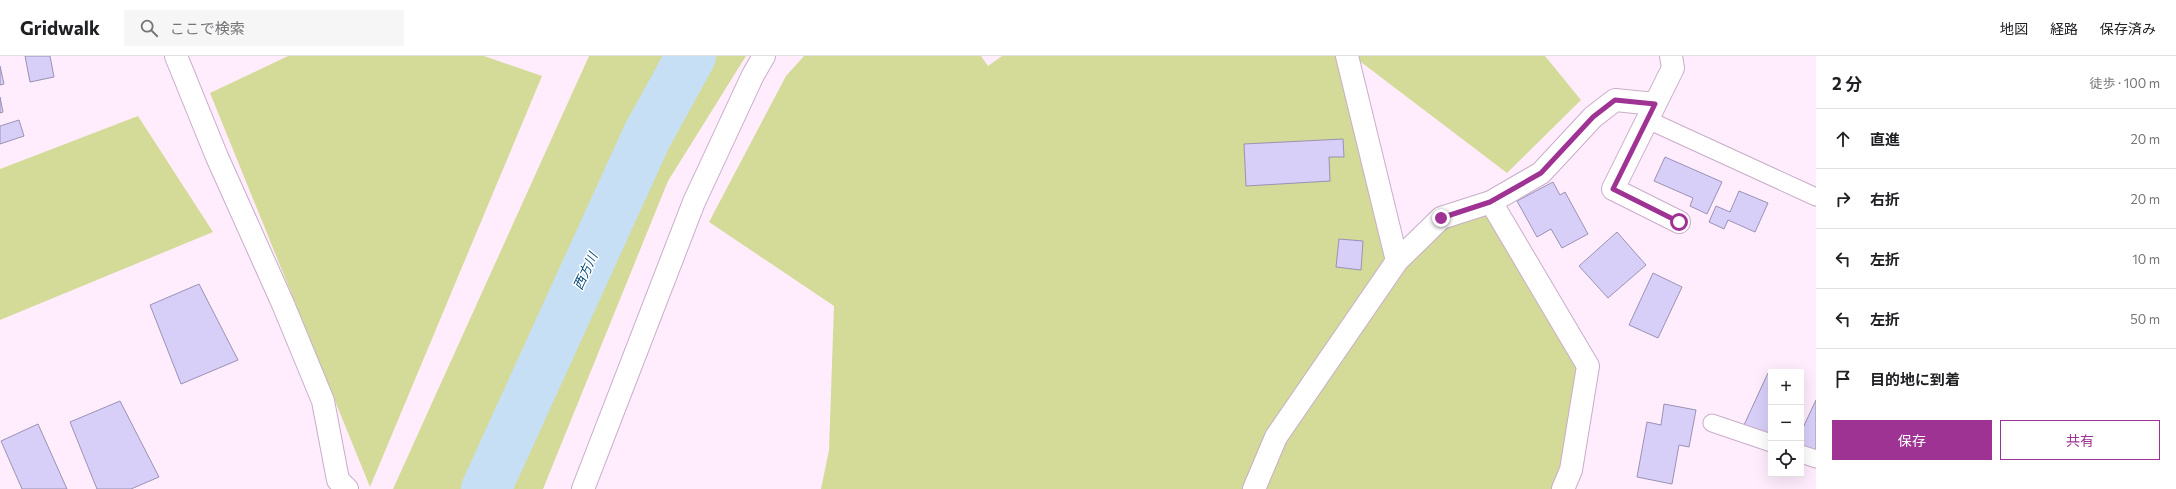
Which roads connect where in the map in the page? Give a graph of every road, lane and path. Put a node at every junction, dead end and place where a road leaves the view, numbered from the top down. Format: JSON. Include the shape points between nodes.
{"nodes":[{"id":1,"x":176,"y":56,"type":"edge"},
{"id":2,"x":764,"y":56,"type":"edge"},
{"id":3,"x":1347,"y":56,"type":"edge"},
{"id":4,"x":1671,"y":56,"type":"edge"},
{"id":5,"x":1652,"y":112,"type":"junction"},
{"id":6,"x":1816,"y":197,"type":"edge"},
{"id":7,"x":1490,"y":202,"type":"junction"},
{"id":8,"x":1679,"y":222,"type":"dead end"},
{"id":9,"x":1397,"y":261,"type":"junction"},
{"id":10,"x":1712,"y":423,"type":"dead end"},
{"id":11,"x":1768,"y":442,"type":"edge"},
{"id":12,"x":1804,"y":455,"type":"edge"},
{"id":13,"x":1816,"y":459,"type":"edge"},
{"id":14,"x":347,"y":489,"type":"edge"},
{"id":15,"x":583,"y":489,"type":"edge"},
{"id":16,"x":1254,"y":489,"type":"edge"},
{"id":17,"x":1563,"y":489,"type":"edge"}],
"edges":[{"from":1,"to":14,"type":"street","via":[[323,401],[338,480]]},
{"from":2,"to":15,"type":"street","via":[[694,202]]},
{"from":3,"to":9,"type":"street"},
{"from":4,"to":5,"type":"street","via":[[1673,68]]},
{"from":5,"to":6,"type":"lane"},
{"from":5,"to":7,"type":"street","via":[[1615,100],[1593,117],[1541,173]]},
{"from":5,"to":8,"type":"street","via":[[1613,189]]},
{"from":7,"to":9,"type":"street","via":[[1441,218]]},
{"from":7,"to":17,"type":"street","via":[[1588,366],[1571,470]]},
{"from":9,"to":16,"type":"street","via":[[1276,437]]},
{"from":10,"to":11,"type":"lane"},
{"from":12,"to":13,"type":"lane"}]}
